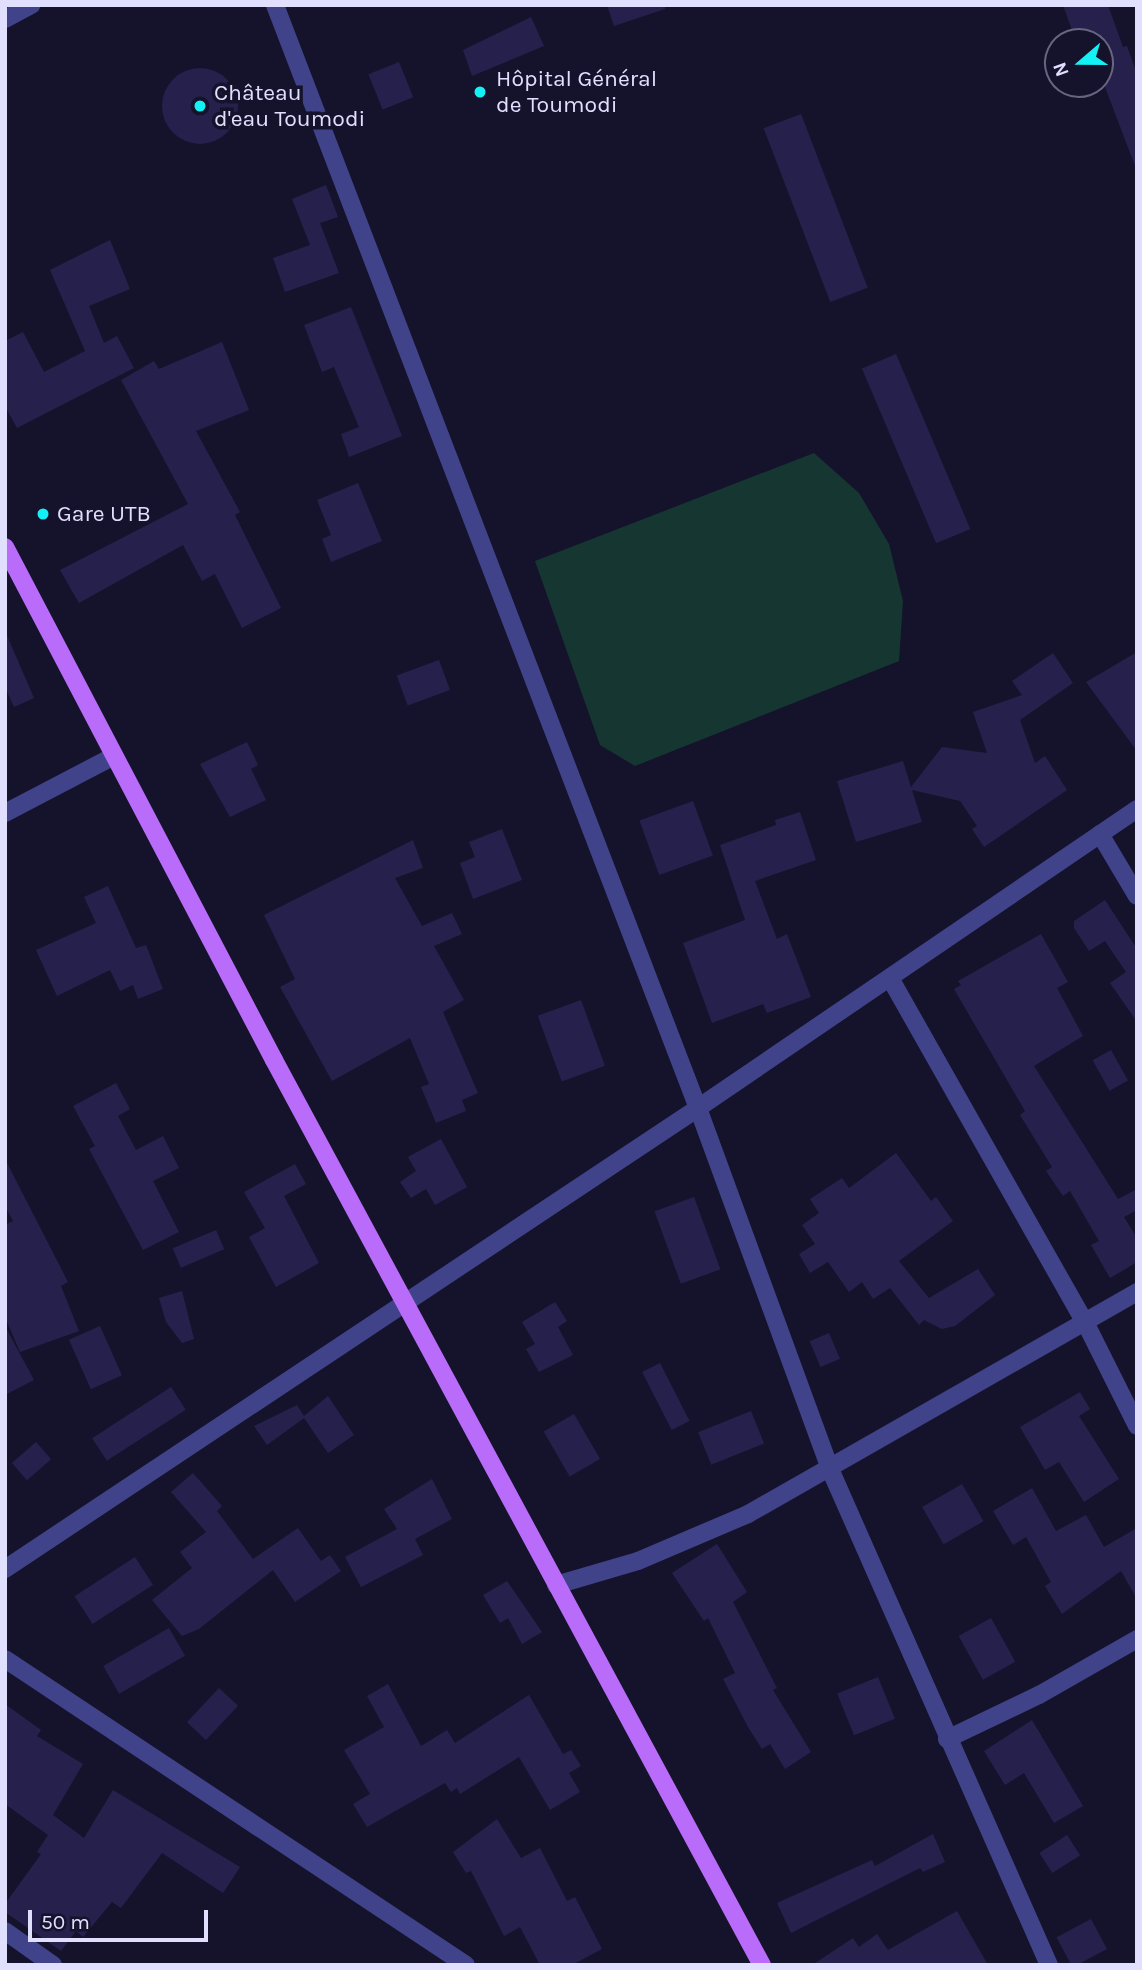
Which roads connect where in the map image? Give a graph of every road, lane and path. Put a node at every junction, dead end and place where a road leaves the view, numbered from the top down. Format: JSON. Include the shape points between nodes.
{"nodes":[{"id":1,"x":31,"y":5,"type":"edge"},
{"id":2,"x":275,"y":5,"type":"edge"},
{"id":3,"x":5,"y":19,"type":"edge"},
{"id":4,"x":5,"y":547,"type":"edge"},
{"id":5,"x":114,"y":756,"type":"junction"},
{"id":6,"x":1137,"y":808,"type":"edge"},
{"id":7,"x":5,"y":813,"type":"edge"},
{"id":8,"x":1100,"y":834,"type":"junction"},
{"id":9,"x":1137,"y":896,"type":"edge"},
{"id":10,"x":890,"y":978,"type":"junction"},
{"id":11,"x":698,"y":1108,"type":"junction"},
{"id":12,"x":1137,"y":1292,"type":"edge"},
{"id":13,"x":404,"y":1301,"type":"junction"},
{"id":14,"x":1085,"y":1322,"type":"junction"},
{"id":15,"x":1137,"y":1426,"type":"edge"},
{"id":16,"x":830,"y":1469,"type":"junction"},
{"id":17,"x":5,"y":1569,"type":"edge"},
{"id":18,"x":556,"y":1585,"type":"junction"},
{"id":19,"x":1137,"y":1639,"type":"edge"},
{"id":20,"x":5,"y":1659,"type":"edge"},
{"id":21,"x":947,"y":1739,"type":"junction"},
{"id":22,"x":5,"y":1931,"type":"edge"},
{"id":23,"x":53,"y":1965,"type":"edge"},
{"id":24,"x":466,"y":1965,"type":"edge"},
{"id":25,"x":762,"y":1965,"type":"edge"},
{"id":26,"x":1049,"y":1965,"type":"edge"}],
"edges":[{"from":1,"to":3,"type":"street"},
{"from":2,"to":11,"type":"street"},
{"from":4,"to":5,"type":"main road"},
{"from":5,"to":7,"type":"street"},
{"from":5,"to":13,"type":"main road"},
{"from":6,"to":8,"type":"street"},
{"from":8,"to":9,"type":"street"},
{"from":8,"to":10,"type":"street"},
{"from":10,"to":11,"type":"street"},
{"from":10,"to":14,"type":"street"},
{"from":11,"to":13,"type":"street"},
{"from":11,"to":16,"type":"street"},
{"from":12,"to":14,"type":"street"},
{"from":13,"to":17,"type":"street"},
{"from":13,"to":18,"type":"main road"},
{"from":14,"to":15,"type":"street"},
{"from":14,"to":16,"type":"street"},
{"from":16,"to":18,"type":"street","via":[[690,1541]]},
{"from":16,"to":21,"type":"street"},
{"from":18,"to":25,"type":"main road"},
{"from":19,"to":21,"type":"street","via":[[1039,1695]]},
{"from":20,"to":24,"type":"street"},
{"from":21,"to":26,"type":"street"},
{"from":22,"to":23,"type":"street"}]}
